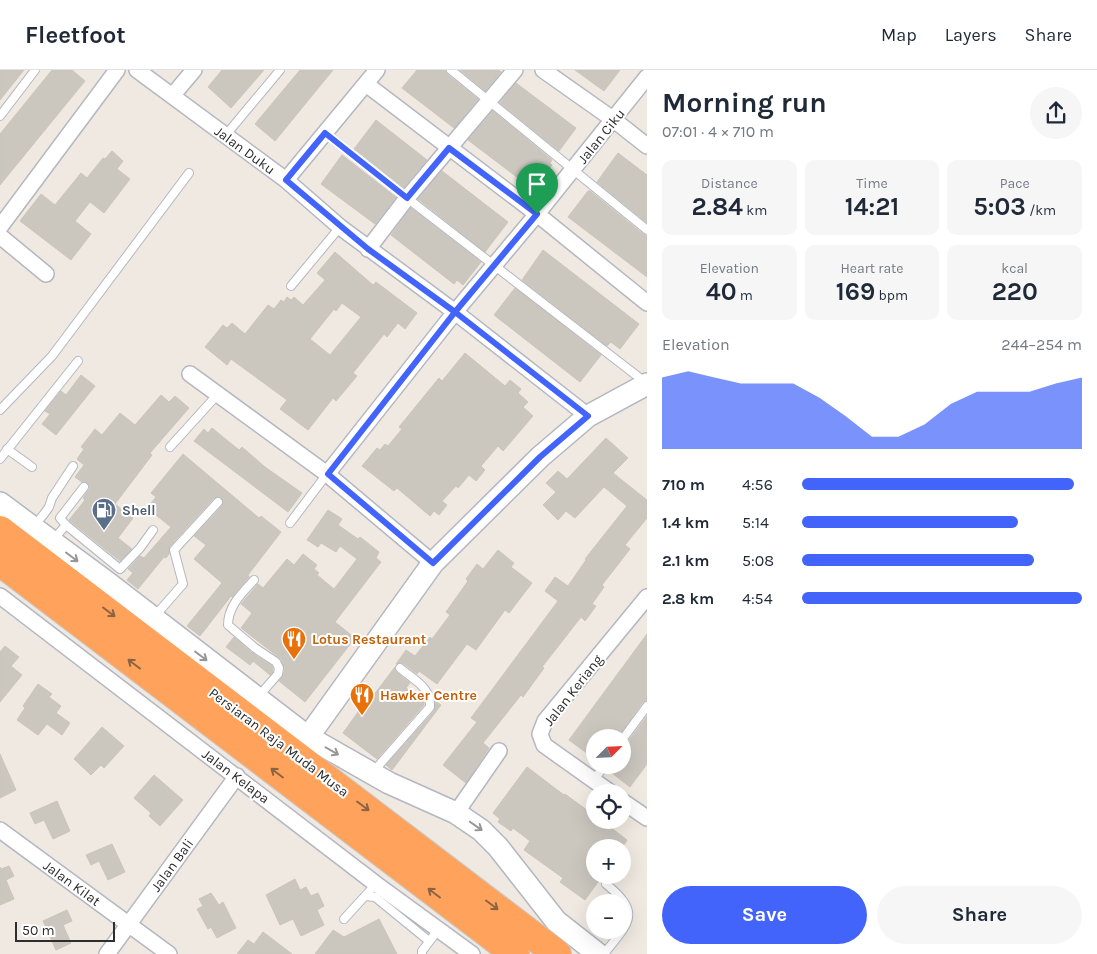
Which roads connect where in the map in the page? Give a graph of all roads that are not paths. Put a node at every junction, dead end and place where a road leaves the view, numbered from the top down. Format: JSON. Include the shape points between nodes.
{"nodes":[{"id":1,"x":35,"y":70,"type":"edge"},
{"id":2,"x":117,"y":70,"type":"edge"},
{"id":3,"x":137,"y":70,"type":"edge"},
{"id":4,"x":194,"y":70,"type":"edge"},
{"id":5,"x":280,"y":70,"type":"edge"},
{"id":6,"x":377,"y":70,"type":"edge"},
{"id":7,"x":451,"y":70,"type":"edge"},
{"id":8,"x":515,"y":70,"type":"edge"},
{"id":9,"x":542,"y":70,"type":"edge"},
{"id":10,"x":647,"y":77,"type":"edge"},
{"id":11,"x":366,"y":84,"type":"junction"},
{"id":12,"x":172,"y":96,"type":"junction"},
{"id":13,"x":487,"y":101,"type":"junction"},
{"id":14,"x":0,"y":116,"type":"edge"},
{"id":15,"x":614,"y":120,"type":"junction"},
{"id":16,"x":325,"y":133,"type":"junction"},
{"id":17,"x":226,"y":136,"type":"junction"},
{"id":18,"x":647,"y":146,"type":"edge"},
{"id":19,"x":449,"y":148,"type":"junction"},
{"id":20,"x":573,"y":170,"type":"junction"},
{"id":21,"x":189,"y":173,"type":"dead end"},
{"id":22,"x":286,"y":180,"type":"junction"},
{"id":23,"x":407,"y":198,"type":"junction"},
{"id":24,"x":537,"y":214,"type":"junction"},
{"id":25,"x":0,"y":227,"type":"edge"},
{"id":26,"x":340,"y":227,"type":"junction"},
{"id":27,"x":647,"y":230,"type":"edge"},
{"id":28,"x":0,"y":236,"type":"edge"},
{"id":29,"x":368,"y":249,"type":"junction"},
{"id":30,"x":495,"y":266,"type":"junction"},
{"id":31,"x":46,"y":274,"type":"dead end"},
{"id":32,"x":291,"y":286,"type":"dead end"},
{"id":33,"x":647,"y":302,"type":"edge"},
{"id":34,"x":455,"y":312,"type":"junction"},
{"id":35,"x":78,"y":361,"type":"dead end"},
{"id":36,"x":190,"y":374,"type":"dead end"},
{"id":37,"x":647,"y":384,"type":"edge"},
{"id":38,"x":218,"y":394,"type":"junction"},
{"id":39,"x":0,"y":410,"type":"edge"},
{"id":40,"x":588,"y":416,"type":"junction"},
{"id":41,"x":170,"y":447,"type":"dead end"},
{"id":42,"x":7,"y":449,"type":"junction"},
{"id":43,"x":0,"y":459,"type":"edge"},
{"id":44,"x":73,"y":466,"type":"dead end"},
{"id":45,"x":32,"y":467,"type":"dead end"},
{"id":46,"x":328,"y":474,"type":"junction"},
{"id":47,"x":84,"y":487,"type":"dead end"},
{"id":48,"x":218,"y":502,"type":"dead end"},
{"id":49,"x":0,"y":503,"type":"edge"},
{"id":50,"x":290,"y":523,"type":"dead end"},
{"id":51,"x":66,"y":525,"type":"junction"},
{"id":52,"x":152,"y":530,"type":"dead end"},
{"id":53,"x":24,"y":534,"type":"edge"},
{"id":54,"x":0,"y":562,"type":"edge"},
{"id":55,"x":433,"y":563,"type":"junction"},
{"id":56,"x":114,"y":576,"type":"junction"},
{"id":57,"x":254,"y":580,"type":"dead end"},
{"id":58,"x":0,"y":596,"type":"edge"},
{"id":59,"x":647,"y":597,"type":"edge"},
{"id":60,"x":152,"y":618,"type":"junction"},
{"id":61,"x":400,"y":668,"type":"dead end"},
{"id":62,"x":256,"y":698,"type":"junction"},
{"id":63,"x":647,"y":706,"type":"edge"},
{"id":64,"x":630,"y":729,"type":"edge"},
{"id":65,"x":308,"y":736,"type":"junction"},
{"id":66,"x":499,"y":751,"type":"dead end"},
{"id":67,"x":372,"y":774,"type":"junction"},
{"id":68,"x":599,"y":774,"type":"edge"},
{"id":69,"x":237,"y":776,"type":"junction"},
{"id":70,"x":594,"y":781,"type":"junction"},
{"id":71,"x":598,"y":784,"type":"edge"},
{"id":72,"x":631,"y":807,"type":"edge"},
{"id":73,"x":456,"y":813,"type":"junction"},
{"id":74,"x":646,"y":816,"type":"edge"},
{"id":75,"x":0,"y":830,"type":"edge"},
{"id":76,"x":376,"y":884,"type":"junction"},
{"id":77,"x":606,"y":884,"type":"dead end"},
{"id":78,"x":365,"y":896,"type":"junction"},
{"id":79,"x":344,"y":919,"type":"dead end"},
{"id":80,"x":128,"y":924,"type":"junction"},
{"id":81,"x":433,"y":935,"type":"junction"},
{"id":82,"x":107,"y":954,"type":"edge"},
{"id":83,"x":169,"y":954,"type":"edge"},
{"id":84,"x":422,"y":954,"type":"edge"},
{"id":85,"x":472,"y":954,"type":"edge"},
{"id":86,"x":515,"y":954,"type":"edge"},
{"id":87,"x":557,"y":954,"type":"edge"},
{"id":88,"x":598,"y":954,"type":"edge"},
{"id":89,"x":604,"y":954,"type":"edge"}],
"edges":[{"from":1,"to":14,"type":"lane"},
{"from":2,"to":25,"type":"street"},
{"from":3,"to":12,"type":"street","name":"Jalan Duku"},
{"from":4,"to":12,"type":"street"},
{"from":5,"to":17,"type":"lane"},
{"from":6,"to":11,"type":"street"},
{"from":7,"to":13,"type":"lane"},
{"from":8,"to":13,"type":"street"},
{"from":9,"to":15,"type":"street"},
{"from":10,"to":15,"type":"street","name":"Jalan Ciku"},
{"from":11,"to":16,"type":"street"},
{"from":11,"to":19,"type":"street"},
{"from":12,"to":17,"type":"street","name":"Jalan Duku"},
{"from":13,"to":19,"type":"street"},
{"from":13,"to":20,"type":"lane"},
{"from":15,"to":18,"type":"street"},
{"from":15,"to":20,"type":"street","name":"Jalan Ciku"},
{"from":16,"to":22,"type":"street"},
{"from":16,"to":23,"type":"lane"},
{"from":17,"to":22,"type":"street","name":"Jalan Duku"},
{"from":19,"to":23,"type":"street"},
{"from":19,"to":24,"type":"street"},
{"from":20,"to":24,"type":"street","name":"Jalan Ciku"},
{"from":20,"to":27,"type":"lane"},
{"from":21,"to":39,"type":"lane","via":[[52,356]]},
{"from":22,"to":26,"type":"street","name":"Jalan Duku"},
{"from":23,"to":29,"type":"street"},
{"from":23,"to":30,"type":"lane"},
{"from":24,"to":30,"type":"street","name":"Jalan Ciku"},
{"from":24,"to":33,"type":"street"},
{"from":26,"to":29,"type":"street","name":"Jalan Duku"},
{"from":26,"to":32,"type":"lane"},
{"from":28,"to":31,"type":"street"},
{"from":29,"to":34,"type":"street","name":"Jalan Duku"},
{"from":30,"to":34,"type":"street","name":"Jalan Ciku"},
{"from":30,"to":37,"type":"lane"},
{"from":34,"to":40,"type":"street","name":"Jalan Duku"},
{"from":34,"to":46,"type":"street","name":"Jalan Ciku"},
{"from":35,"to":42,"type":"lane"},
{"from":36,"to":38,"type":"street"},
{"from":37,"to":40,"type":"street"},
{"from":38,"to":41,"type":"lane"},
{"from":38,"to":46,"type":"street"},
{"from":40,"to":55,"type":"street","via":[[540,457]]},
{"from":42,"to":43,"type":"lane"},
{"from":42,"to":45,"type":"lane"},
{"from":44,"to":53,"type":"lane","via":[[44,514]]},
{"from":46,"to":50,"type":"lane"},
{"from":46,"to":55,"type":"street"},
{"from":47,"to":51,"type":"lane","via":[[60,518]]},
{"from":48,"to":60,"type":"lane","via":[[174,550],[183,584]]},
{"from":49,"to":53,"type":"street"},
{"from":51,"to":53,"type":"lane"},
{"from":51,"to":56,"type":"lane"},
{"from":52,"to":56,"type":"lane"},
{"from":53,"to":56,"type":"street","one_way":true},
{"from":53,"to":87,"type":"highway","name":"Persiaran Raja Muda Musa","one_way":true},
{"from":86,"to":54,"type":"highway","name":"Persiaran Raja Muda Musa","one_way":true},
{"from":55,"to":65,"type":"street"},
{"from":56,"to":60,"type":"street"},
{"from":57,"to":62,"type":"lane","via":[[237,599],[228,615],[228,625],[276,662],[279,668],[278,674]]},
{"from":58,"to":69,"type":"street","name":"Jalan Kelapa"},
{"from":59,"to":70,"type":"street","name":"Jalan Keriang","via":[[545,722],[540,734],[544,745]]},
{"from":60,"to":62,"type":"street","one_way":true},
{"from":61,"to":67,"type":"lane","via":[[426,689],[431,697],[430,707]]},
{"from":62,"to":65,"type":"street"},
{"from":63,"to":64,"type":"lane"},
{"from":65,"to":67,"type":"street","one_way":true},
{"from":66,"to":73,"type":"street"},
{"from":67,"to":73,"type":"street"},
{"from":68,"to":70,"type":"lane"},
{"from":69,"to":76,"type":"street","name":"Jalan Kelapa"},
{"from":69,"to":80,"type":"street","name":"Jalan Bali"},
{"from":70,"to":71,"type":"street","name":"Jalan Keriang"},
{"from":72,"to":74,"type":"street"},
{"from":73,"to":88,"type":"street","one_way":true,"via":[[481,830],[498,847],[556,921]]},
{"from":75,"to":80,"type":"street","name":"Jalan Kilat"},
{"from":76,"to":78,"type":"lane"},
{"from":76,"to":81,"type":"street","name":"Jalan Kelapa"},
{"from":77,"to":89,"type":"lane","via":[[620,896],[629,917],[628,923]]},
{"from":78,"to":79,"type":"lane"},
{"from":78,"to":81,"type":"lane","via":[[376,897]]},
{"from":80,"to":82,"type":"street","name":"Jalan Bali"},
{"from":80,"to":83,"type":"street","name":"Jalan Kilat"},
{"from":81,"to":84,"type":"lane"},
{"from":81,"to":85,"type":"street","name":"Jalan Kelapa"}]}
